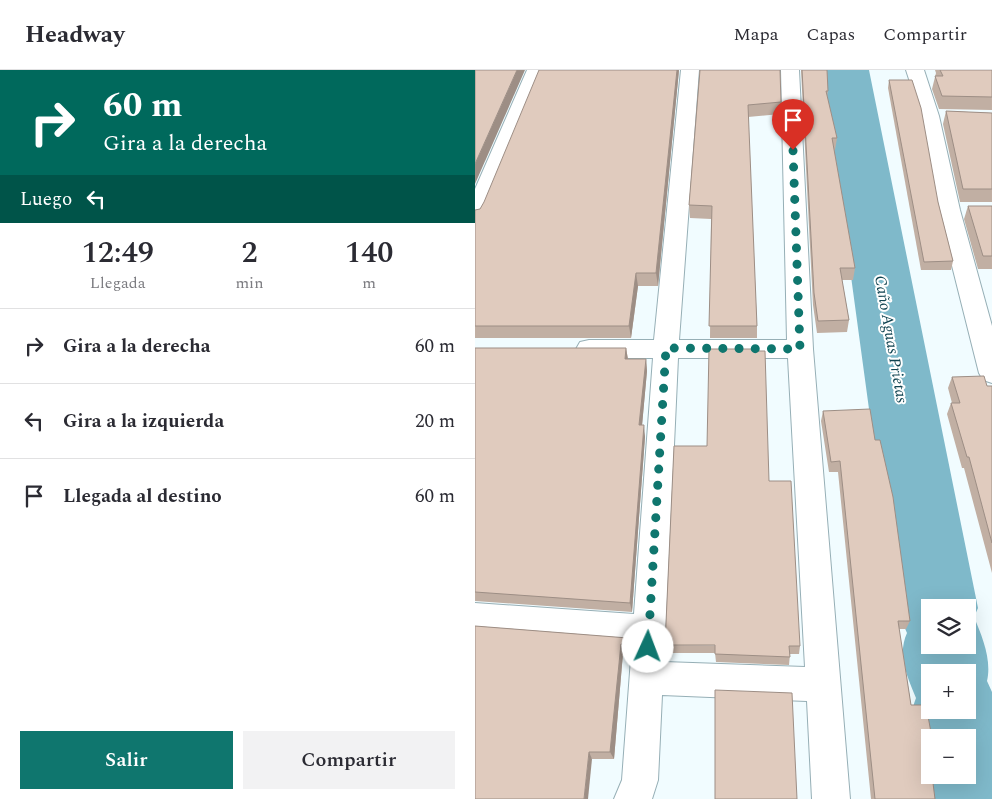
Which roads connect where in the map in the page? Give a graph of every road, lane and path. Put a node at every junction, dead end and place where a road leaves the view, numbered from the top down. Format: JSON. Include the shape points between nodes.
{"nodes":[{"id":1,"x":536,"y":70,"type":"edge"},
{"id":2,"x":690,"y":70,"type":"edge"},
{"id":3,"x":790,"y":70,"type":"edge"},
{"id":4,"x":915,"y":70,"type":"edge"},
{"id":5,"x":475,"y":214,"type":"edge"},
{"id":6,"x":986,"y":332,"type":"edge"},
{"id":7,"x":666,"y":348,"type":"junction"},
{"id":8,"x":571,"y":349,"type":"edge"},
{"id":9,"x":800,"y":349,"type":"junction"},
{"id":10,"x":992,"y":373,"type":"edge"},
{"id":11,"x":475,"y":618,"type":"edge"},
{"id":12,"x":649,"y":631,"type":"junction"},
{"id":13,"x":647,"y":678,"type":"junction"},
{"id":14,"x":823,"y":685,"type":"junction"},
{"id":15,"x":633,"y":799,"type":"edge"},
{"id":16,"x":831,"y":799,"type":"edge"}],
"edges":[{"from":1,"to":5,"type":"street"},
{"from":2,"to":7,"type":"street"},
{"from":3,"to":9,"type":"street"},
{"from":4,"to":6,"type":"street","via":[[939,116]]},
{"from":6,"to":10,"type":"street"},
{"from":7,"to":8,"type":"street"},
{"from":7,"to":9,"type":"street"},
{"from":7,"to":12,"type":"street"},
{"from":9,"to":14,"type":"street"},
{"from":11,"to":12,"type":"street"},
{"from":12,"to":13,"type":"street"},
{"from":13,"to":14,"type":"street"},
{"from":13,"to":15,"type":"street","via":[[640,780]]},
{"from":14,"to":16,"type":"street"}]}
